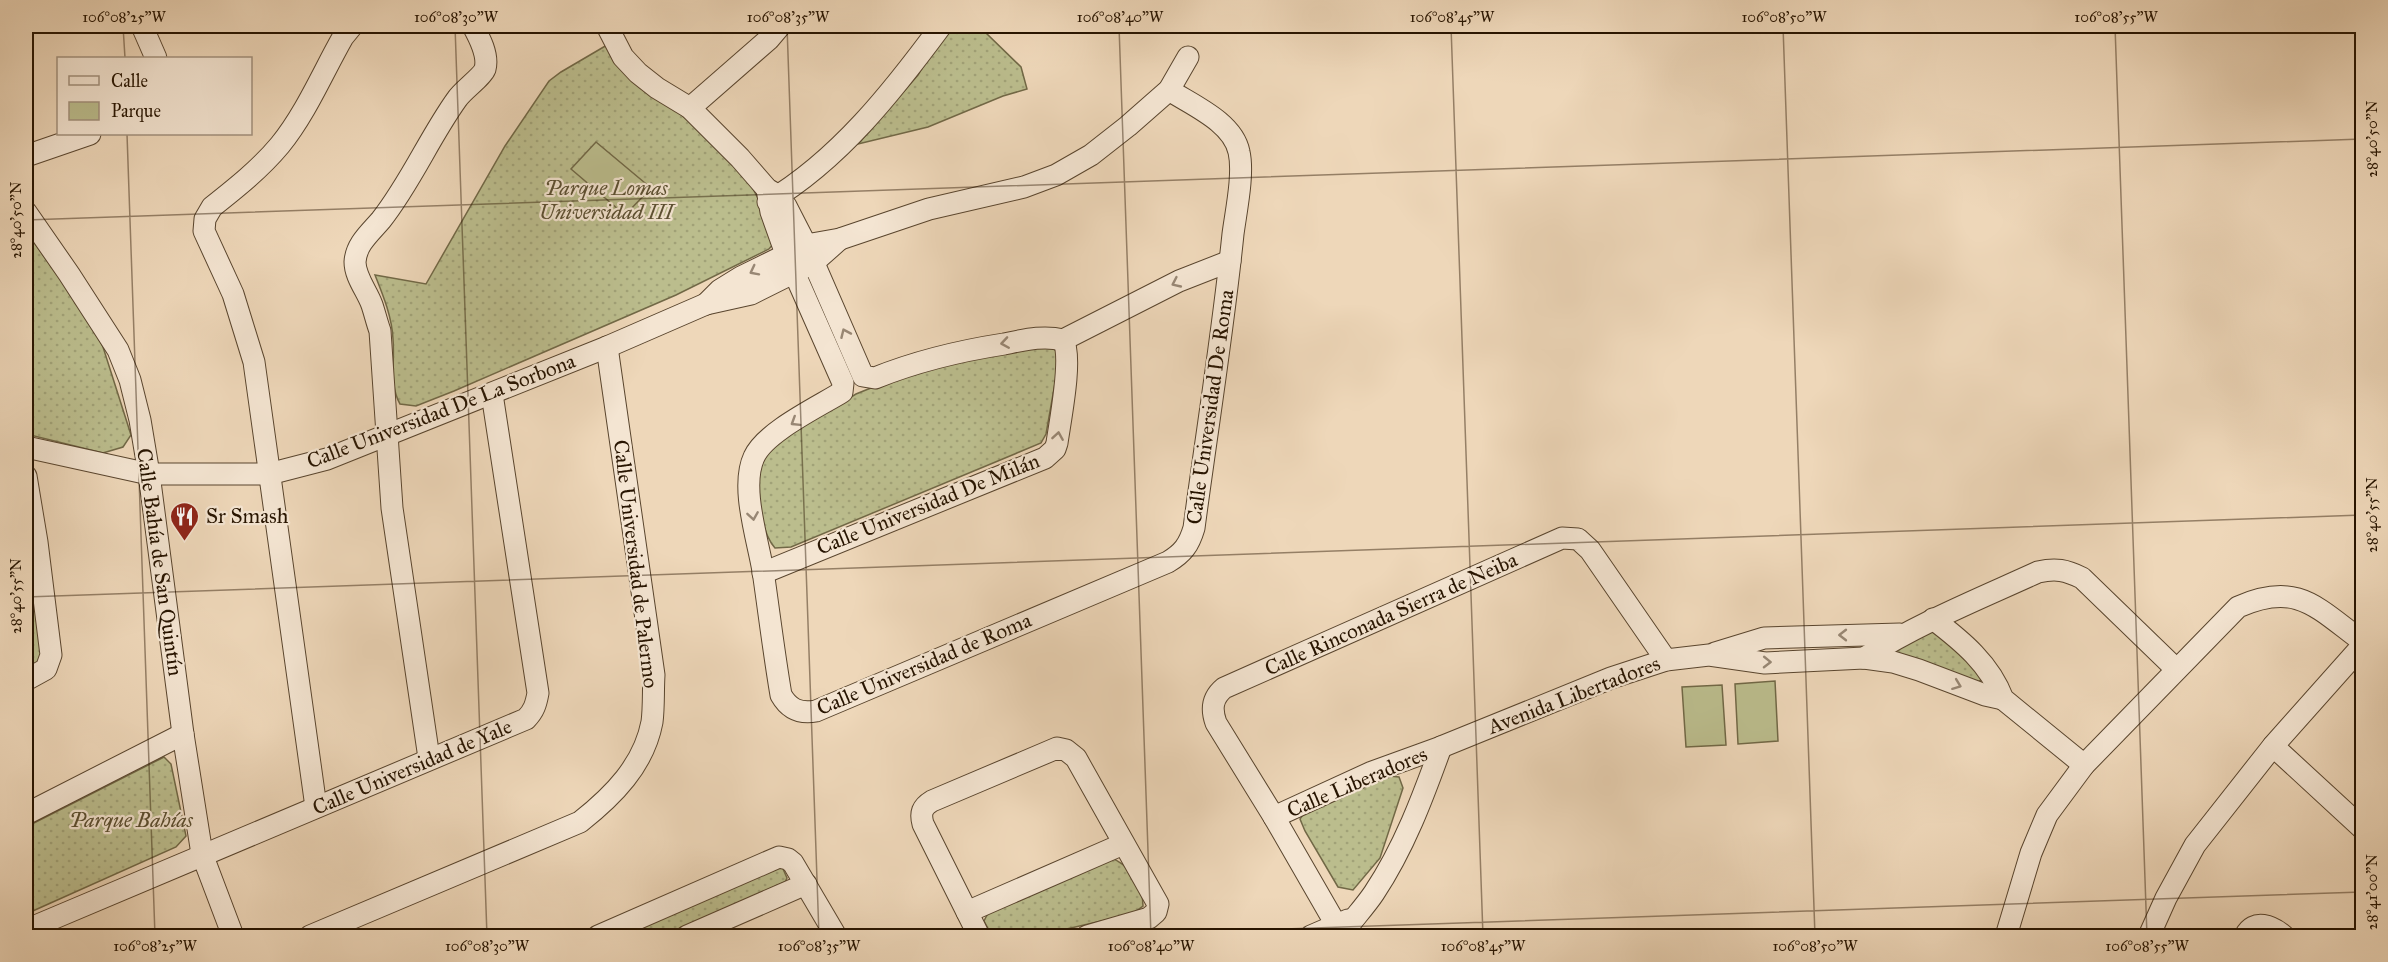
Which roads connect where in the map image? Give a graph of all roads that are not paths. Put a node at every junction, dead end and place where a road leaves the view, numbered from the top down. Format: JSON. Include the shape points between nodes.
{"nodes":[{"id":1,"x":142,"y":26,"type":"edge"},
{"id":2,"x":352,"y":26,"type":"edge"},
{"id":3,"x":473,"y":26,"type":"edge"},
{"id":4,"x":607,"y":26,"type":"edge"},
{"id":5,"x":780,"y":26,"type":"edge"},
{"id":6,"x":941,"y":26,"type":"edge"},
{"id":7,"x":156,"y":57,"type":"edge"},
{"id":8,"x":1188,"y":57,"type":"dead end"},
{"id":9,"x":1169,"y":90,"type":"junction"},
{"id":10,"x":690,"y":108,"type":"junction"},
{"id":11,"x":87,"y":135,"type":"edge"},
{"id":12,"x":26,"y":156,"type":"edge"},
{"id":13,"x":771,"y":196,"type":"junction"},
{"id":14,"x":26,"y":212,"type":"edge"},
{"id":15,"x":800,"y":259,"type":"junction"},
{"id":16,"x":1230,"y":261,"type":"junction"},
{"id":17,"x":1063,"y":340,"type":"junction"},
{"id":18,"x":608,"y":347,"type":"junction"},
{"id":19,"x":492,"y":394,"type":"junction"},
{"id":20,"x":386,"y":435,"type":"junction"},
{"id":21,"x":26,"y":447,"type":"edge"},
{"id":22,"x":149,"y":474,"type":"junction"},
{"id":23,"x":269,"y":474,"type":"junction"},
{"id":24,"x":26,"y":476,"type":"edge"},
{"id":25,"x":32,"y":545,"type":"edge"},
{"id":26,"x":1184,"y":551,"type":"joint"},
{"id":27,"x":763,"y":573,"type":"junction"},
{"id":28,"x":1933,"y":619,"type":"junction"},
{"id":29,"x":1901,"y":634,"type":"junction"},
{"id":30,"x":2362,"y":641,"type":"edge"},
{"id":31,"x":2362,"y":646,"type":"edge"},
{"id":32,"x":1709,"y":655,"type":"junction"},
{"id":33,"x":1864,"y":658,"type":"junction"},
{"id":34,"x":1666,"y":660,"type":"junction"},
{"id":35,"x":2176,"y":669,"type":"junction"},
{"id":36,"x":26,"y":680,"type":"edge"},
{"id":37,"x":2003,"y":699,"type":"junction"},
{"id":38,"x":183,"y":735,"type":"junction"},
{"id":39,"x":2273,"y":746,"type":"junction"},
{"id":40,"x":1441,"y":747,"type":"junction"},
{"id":41,"x":429,"y":758,"type":"junction"},
{"id":42,"x":2084,"y":765,"type":"junction"},
{"id":43,"x":316,"y":807,"type":"junction"},
{"id":44,"x":26,"y":814,"type":"edge"},
{"id":45,"x":1274,"y":817,"type":"junction"},
{"id":46,"x":2362,"y":828,"type":"edge"},
{"id":47,"x":1123,"y":844,"type":"junction"},
{"id":48,"x":202,"y":854,"type":"junction"},
{"id":49,"x":806,"y":884,"type":"junction"},
{"id":50,"x":967,"y":912,"type":"junction"},
{"id":51,"x":1343,"y":928,"type":"edge"},
{"id":52,"x":26,"y":930,"type":"edge"},
{"id":53,"x":233,"y":936,"type":"edge"},
{"id":54,"x":310,"y":936,"type":"edge"},
{"id":55,"x":598,"y":936,"type":"edge"},
{"id":56,"x":687,"y":936,"type":"edge"},
{"id":57,"x":836,"y":936,"type":"edge"},
{"id":58,"x":979,"y":936,"type":"edge"},
{"id":59,"x":1087,"y":936,"type":"edge"},
{"id":60,"x":1311,"y":936,"type":"edge"},
{"id":61,"x":2007,"y":936,"type":"edge"},
{"id":62,"x":2149,"y":936,"type":"edge"},
{"id":63,"x":2245,"y":936,"type":"edge"},
{"id":64,"x":2284,"y":936,"type":"edge"}],
"edges":[{"from":1,"to":7,"type":"street"},
{"from":2,"to":23,"type":"street","via":[[281,143],[253,174],[212,207],[205,219],[204,231],[233,294],[254,362]]},
{"from":3,"to":20,"type":"street","via":[[482,45],[484,72],[457,99],[394,203],[357,251],[356,271],[380,331]]},
{"from":4,"to":10,"type":"street","via":[[623,57],[638,73]]},
{"from":5,"to":10,"type":"street"},
{"from":6,"to":13,"type":"street","via":[[842,144],[815,170]]},
{"from":8,"to":9,"type":"street","name":"Calle Universidad De La Sorbona"},
{"from":9,"to":15,"type":"street","name":"Calle Universidad De La Sorbona","via":[[1091,155],[1056,175],[840,238]]},
{"from":9,"to":16,"type":"street","name":"Calle Universidad De Roma","via":[[1215,120],[1229,133],[1239,153]]},
{"from":10,"to":13,"type":"street"},
{"from":11,"to":12,"type":"street"},
{"from":13,"to":15,"type":"street"},
{"from":14,"to":22,"type":"street","name":"Calle Bahía de San Quintín","via":[[118,350],[130,380]]},
{"from":17,"to":15,"type":"street","name":"Calle Universidad De Roma","one_way":true,"via":[[1042,337],[964,350],[875,378],[863,376]]},
{"from":15,"to":18,"type":"street","name":"Calle Universidad De La Sorbona","via":[[720,290],[706,304]]},
{"from":15,"to":27,"type":"street","one_way":true,"via":[[842,380],[842,392],[780,431],[753,458],[750,491]]},
{"from":16,"to":17,"type":"street","name":"Calle Universidad De Roma","one_way":true,"via":[[1179,281]]},
{"from":16,"to":26,"type":"street","name":"Calle Universidad De Roma","via":[[1194,528]]},
{"from":27,"to":17,"type":"street","name":"Calle Universidad De Milán","one_way":true,"via":[[1045,458],[1057,443],[1067,364]]},
{"from":18,"to":19,"type":"street","name":"Calle Universidad De La Sorbona"},
{"from":18,"to":54,"type":"street","name":"Calle Universidad de Palermo","via":[[654,675],[651,723],[641,752],[610,798],[580,822]]},
{"from":19,"to":20,"type":"street","name":"Calle Universidad De La Sorbona"},
{"from":19,"to":41,"type":"street","name":"Calle Universidad de Yale","via":[[536,681],[536,705],[526,719]]},
{"from":20,"to":23,"type":"street","name":"Calle Universidad De La Sorbona","via":[[327,459]]},
{"from":20,"to":41,"type":"street","via":[[394,520]]},
{"from":21,"to":22,"type":"street","name":"Calle Universidad De La Sorbona"},
{"from":22,"to":23,"type":"street","name":"Calle Universidad De La Sorbona"},
{"from":22,"to":38,"type":"street","name":"Calle Bahía de San Quintín"},
{"from":23,"to":43,"type":"street"},
{"from":24,"to":25,"type":"street"},
{"from":25,"to":36,"type":"street","via":[[51,655],[46,669]]},
{"from":26,"to":27,"type":"street","name":"Calle Universidad de Roma","via":[[1168,562],[807,712],[792,708],[780,695]]},
{"from":28,"to":29,"type":"street"},
{"from":28,"to":35,"type":"street","via":[[2038,572],[2068,571],[2082,578]]},
{"from":28,"to":37,"type":"street","via":[[1988,669]]},
{"from":29,"to":32,"type":"street","one_way":true,"via":[[1764,638]]},
{"from":29,"to":33,"type":"street"},
{"from":30,"to":35,"type":"street","via":[[2312,604],[2295,597],[2257,598],[2238,607]]},
{"from":31,"to":39,"type":"street"},
{"from":32,"to":33,"type":"street","name":"Avenida Libertadores","one_way":true,"via":[[1764,663]]},
{"from":32,"to":34,"type":"street","name":"Avenida Libertadores"},
{"from":33,"to":37,"type":"street","name":"Avenida Libertadores","one_way":true,"via":[[1893,662]]},
{"from":34,"to":40,"type":"street","name":"Avenida Libertadores","via":[[1611,678]]},
{"from":34,"to":45,"type":"street","name":"Calle Rinconada Sierra de Neiba","via":[[1590,550],[1578,539],[1562,537],[1219,692],[1212,712],[1216,723]]},
{"from":35,"to":42,"type":"street"},
{"from":37,"to":42,"type":"street"},
{"from":38,"to":44,"type":"street"},
{"from":38,"to":48,"type":"street","name":"Calle Bahía de San Quintín"},
{"from":39,"to":46,"type":"street"},
{"from":39,"to":62,"type":"street","via":[[2195,845]]},
{"from":40,"to":45,"type":"street","name":"Calle Liberadores","via":[[1372,772]]},
{"from":40,"to":51,"type":"street","via":[[1405,838],[1373,894]]},
{"from":41,"to":43,"type":"street","name":"Calle Universidad de Yale"},
{"from":42,"to":61,"type":"street","via":[[2047,815],[2031,853]]},
{"from":43,"to":48,"type":"street","name":"Calle Universidad de Yale"},
{"from":45,"to":51,"type":"street"},
{"from":47,"to":50,"type":"street"},
{"from":47,"to":50,"type":"street","via":[[1076,758],[1066,750],[1051,749],[943,796],[926,804],[921,816]]},
{"from":47,"to":59,"type":"street","via":[[1156,898],[1156,912],[1149,918]]},
{"from":48,"to":52,"type":"street","name":"Calle Universidad de Yale"},
{"from":48,"to":53,"type":"street","name":"Calle Bahía de San Quintín"},
{"from":49,"to":55,"type":"street","via":[[793,863],[778,857]]},
{"from":49,"to":56,"type":"street"},
{"from":49,"to":57,"type":"street"},
{"from":50,"to":58,"type":"street"},
{"from":51,"to":60,"type":"street"},
{"from":63,"to":64,"type":"street","via":[[2256,925],[2267,925]]}]}
